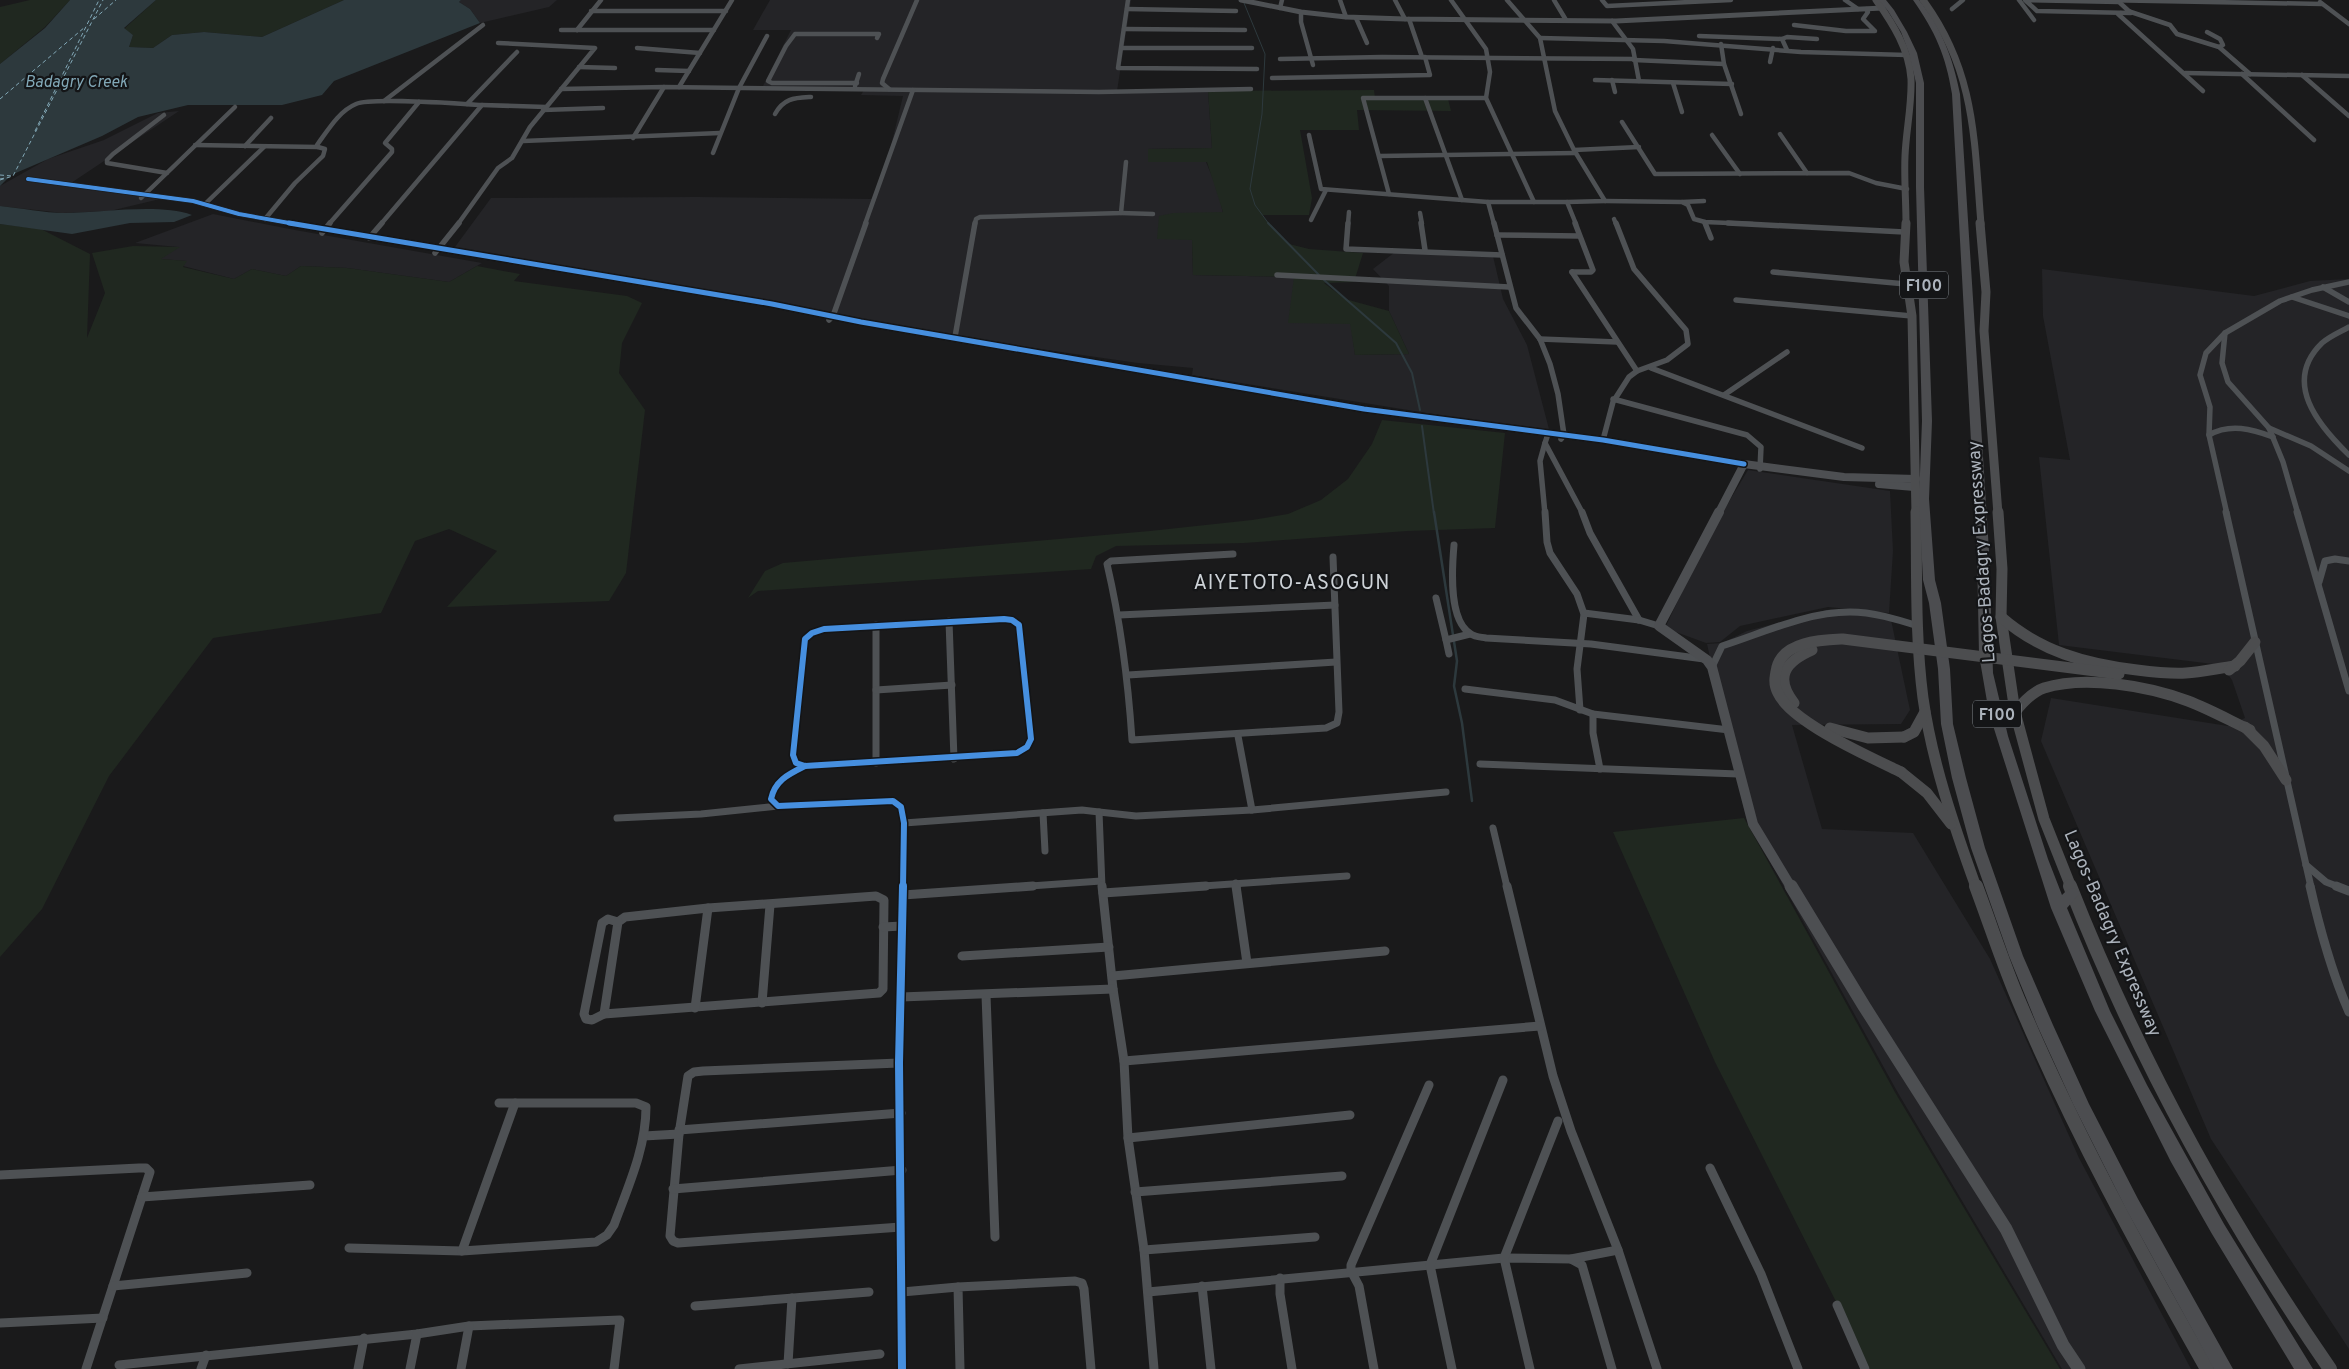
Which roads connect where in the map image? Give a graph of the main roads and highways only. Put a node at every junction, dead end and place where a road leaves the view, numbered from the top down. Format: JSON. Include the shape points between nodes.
{"nodes":[{"id":1,"x":1876,"y":0,"type":"edge"},
{"id":2,"x":1916,"y":0,"type":"edge"},
{"id":3,"x":1922,"y":0,"type":"edge"},
{"id":4,"x":1883,"y":4,"type":"edge"},
{"id":5,"x":1915,"y":483,"type":"junction"},
{"id":6,"x":2001,"y":616,"type":"junction"},
{"id":7,"x":2255,"y":642,"type":"road end"},
{"id":8,"x":2235,"y":666,"type":"junction"},
{"id":9,"x":2120,"y":678,"type":"junction"},
{"id":10,"x":1925,"y":712,"type":"junction"},
{"id":11,"x":2015,"y":712,"type":"junction"},
{"id":12,"x":2250,"y":730,"type":"junction"},
{"id":13,"x":2286,"y":780,"type":"road end"},
{"id":14,"x":1954,"y":827,"type":"junction"},
{"id":15,"x":2072,"y":893,"type":"junction"},
{"id":16,"x":2058,"y":908,"type":"junction"},
{"id":17,"x":2078,"y":1369,"type":"edge"},
{"id":18,"x":2207,"y":1369,"type":"edge"},
{"id":19,"x":2224,"y":1369,"type":"edge"},
{"id":20,"x":2304,"y":1369,"type":"edge"},
{"id":21,"x":2330,"y":1369,"type":"edge"}],
"edges":[{"from":1,"to":4,"type":"main road"},
{"from":2,"to":16,"type":"highway","name":"Lagos-Badagry Expressway","number":"F100","via":[[1940,34],[1956,85],[1984,566],[1984,639],[1990,689],[2035,848]]},
{"from":3,"to":6,"type":"main road","name":"Lagos-Badagry Expressway","via":[[1952,47],[1969,97],[1972,117],[1986,292],[1984,331],[2002,569]]},
{"from":4,"to":5,"type":"main road","via":[[1907,56],[1911,80],[1904,232],[1906,284],[1912,316]]},
{"from":4,"to":19,"type":"highway","number":"F100","via":[[1891,10],[1904,32],[1920,83],[1927,422],[1924,499],[1929,580],[1936,603],[1947,724],[1959,778],[1978,848],[2016,956],[2045,1025],[2132,1204]]},
{"from":5,"to":10,"type":"main road","via":[[1918,626]]},
{"from":5,"to":17,"type":"main road","via":[[1744,465],[1659,626],[1710,663],[1753,824],[2006,1230]]},
{"from":6,"to":8,"type":"main road","via":[[2040,646],[2092,663],[2175,674]]},
{"from":6,"to":11,"type":"main road","name":"Lagos-Badagry Expressway"},
{"from":7,"to":8,"type":"main road"},
{"from":8,"to":9,"type":"main road","via":[[2215,676],[2192,679]]},
{"from":9,"to":10,"type":"main road","bridge":true,"via":[[1844,645],[1811,650],[1793,659],[1784,674],[1786,692],[1798,708],[1817,721],[1857,737],[1904,737],[1914,732]]},
{"from":9,"to":12,"type":"main road","via":[[2195,697],[2222,710]]},
{"from":9,"to":14,"type":"main road","bridge":true,"via":[[1843,639],[1816,641],[1784,655],[1774,672],[1774,681],[1792,712],[1812,726],[1901,772],[1927,793]]},
{"from":10,"to":14,"type":"main road"},
{"from":11,"to":12,"type":"main road","via":[[2028,697],[2043,689],[2099,684],[2176,697]]},
{"from":11,"to":15,"type":"main road","name":"Lagos-Badagry Expressway","via":[[2044,819]]},
{"from":12,"to":13,"type":"main road"},
{"from":14,"to":18,"type":"main road","via":[[2021,1006],[2082,1137],[2146,1262]]},
{"from":15,"to":16,"type":"highway"},
{"from":15,"to":21,"type":"main road","name":"Lagos-Badagry Expressway","via":[[2126,1020],[2217,1191],[2288,1308]]},
{"from":16,"to":20,"type":"highway","name":"Lagos-Badagry Expressway","number":"F100","via":[[2107,1023],[2194,1189]]}]}
